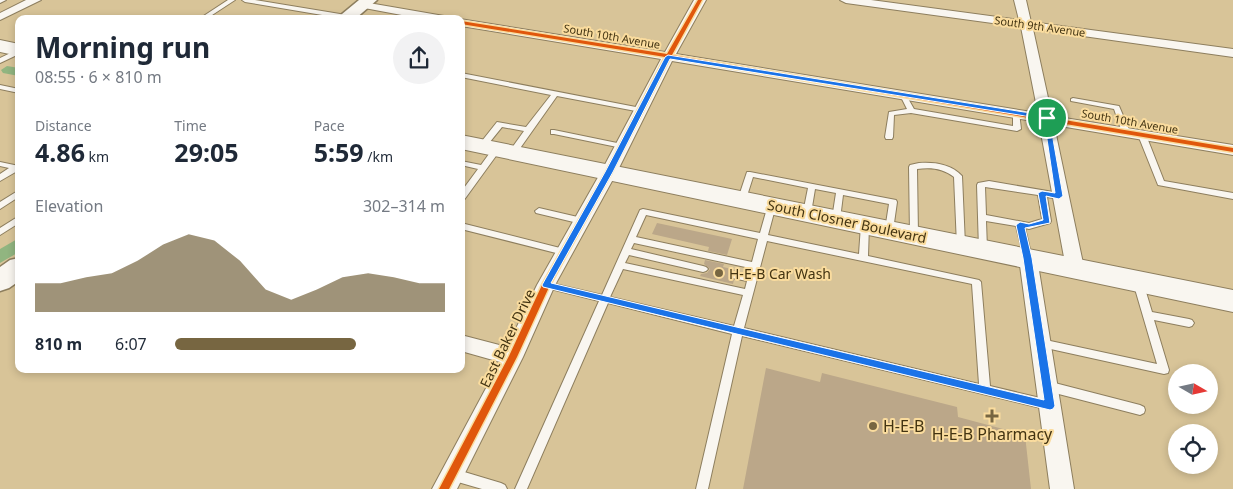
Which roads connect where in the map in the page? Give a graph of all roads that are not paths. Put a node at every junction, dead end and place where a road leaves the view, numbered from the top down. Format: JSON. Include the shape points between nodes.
{"nodes":[{"id":1,"x":31,"y":0,"type":"edge"},
{"id":2,"x":232,"y":0,"type":"edge"},
{"id":3,"x":245,"y":0,"type":"edge"},
{"id":4,"x":700,"y":0,"type":"edge"},
{"id":5,"x":846,"y":0,"type":"edge"},
{"id":6,"x":1020,"y":0,"type":"edge"},
{"id":7,"x":366,"y":2,"type":"edge"},
{"id":8,"x":208,"y":15,"type":"edge"},
{"id":9,"x":328,"y":15,"type":"edge"},
{"id":10,"x":349,"y":15,"type":"edge"},
{"id":11,"x":426,"y":15,"type":"edge"},
{"id":12,"x":0,"y":17,"type":"edge"},
{"id":13,"x":465,"y":23,"type":"edge"},
{"id":14,"x":1026,"y":24,"type":"junction"},
{"id":15,"x":0,"y":46,"type":"edge"},
{"id":16,"x":15,"y":50,"type":"edge"},
{"id":17,"x":15,"y":53,"type":"edge"},
{"id":18,"x":1233,"y":53,"type":"edge"},
{"id":19,"x":668,"y":57,"type":"junction"},
{"id":20,"x":0,"y":61,"type":"edge"},
{"id":21,"x":465,"y":77,"type":"edge"},
{"id":22,"x":0,"y":87,"type":"edge"},
{"id":23,"x":15,"y":90,"type":"edge"},
{"id":24,"x":555,"y":94,"type":"junction"},
{"id":25,"x":903,"y":95,"type":"junction"},
{"id":26,"x":1073,"y":100,"type":"dead end"},
{"id":27,"x":641,"y":110,"type":"junction"},
{"id":28,"x":911,"y":111,"type":"junction"},
{"id":29,"x":1016,"y":113,"type":"junction"},
{"id":30,"x":1047,"y":118,"type":"junction"},
{"id":31,"x":528,"y":130,"type":"junction"},
{"id":32,"x":554,"y":132,"type":"dead end"},
{"id":33,"x":1126,"y":132,"type":"junction"},
{"id":34,"x":1142,"y":135,"type":"junction"},
{"id":35,"x":889,"y":138,"type":"dead end"},
{"id":36,"x":622,"y":146,"type":"junction"},
{"id":37,"x":1233,"y":150,"type":"edge"},
{"id":38,"x":487,"y":151,"type":"edge"},
{"id":39,"x":465,"y":161,"type":"edge"},
{"id":40,"x":0,"y":164,"type":"edge"},
{"id":41,"x":15,"y":168,"type":"edge"},
{"id":42,"x":15,"y":169,"type":"edge"},
{"id":43,"x":609,"y":172,"type":"junction"},
{"id":44,"x":0,"y":178,"type":"edge"},
{"id":45,"x":812,"y":186,"type":"junction"},
{"id":46,"x":465,"y":191,"type":"edge"},
{"id":47,"x":840,"y":191,"type":"junction"},
{"id":48,"x":1042,"y":193,"type":"junction"},
{"id":49,"x":15,"y":196,"type":"edge"},
{"id":50,"x":1059,"y":196,"type":"junction"},
{"id":51,"x":1233,"y":196,"type":"edge"},
{"id":52,"x":742,"y":199,"type":"junction"},
{"id":53,"x":0,"y":206,"type":"edge"},
{"id":54,"x":772,"y":206,"type":"junction"},
{"id":55,"x":539,"y":211,"type":"dead end"},
{"id":56,"x":807,"y":213,"type":"junction"},
{"id":57,"x":981,"y":217,"type":"junction"},
{"id":58,"x":836,"y":219,"type":"junction"},
{"id":59,"x":15,"y":221,"type":"edge"},
{"id":60,"x":582,"y":221,"type":"junction"},
{"id":61,"x":1047,"y":222,"type":"junction"},
{"id":62,"x":1020,"y":225,"type":"junction"},
{"id":63,"x":1066,"y":225,"type":"junction"},
{"id":64,"x":465,"y":227,"type":"edge"},
{"id":65,"x":889,"y":230,"type":"junction"},
{"id":66,"x":0,"y":232,"type":"edge"},
{"id":67,"x":763,"y":238,"type":"junction"},
{"id":68,"x":631,"y":239,"type":"junction"},
{"id":69,"x":972,"y":247,"type":"junction"},
{"id":70,"x":564,"y":252,"type":"junction"},
{"id":71,"x":626,"y":252,"type":"junction"},
{"id":72,"x":863,"y":258,"type":"junction"},
{"id":73,"x":1028,"y":258,"type":"junction"},
{"id":74,"x":620,"y":265,"type":"junction"},
{"id":75,"x":756,"y":266,"type":"junction"},
{"id":76,"x":1075,"y":268,"type":"junction"},
{"id":77,"x":703,"y":269,"type":"dead end"},
{"id":78,"x":15,"y":270,"type":"edge"},
{"id":79,"x":735,"y":276,"type":"dead end"},
{"id":80,"x":752,"y":279,"type":"junction"},
{"id":81,"x":1137,"y":281,"type":"junction"},
{"id":82,"x":0,"y":282,"type":"edge"},
{"id":83,"x":546,"y":285,"type":"junction"},
{"id":84,"x":748,"y":293,"type":"junction"},
{"id":85,"x":604,"y":298,"type":"junction"},
{"id":86,"x":1233,"y":301,"type":"edge"},
{"id":87,"x":1148,"y":314,"type":"junction"},
{"id":88,"x":1189,"y":324,"type":"dead end"},
{"id":89,"x":738,"y":332,"type":"junction"},
{"id":90,"x":1040,"y":343,"type":"junction"},
{"id":91,"x":465,"y":344,"type":"edge"},
{"id":92,"x":514,"y":357,"type":"junction"},
{"id":93,"x":985,"y":390,"type":"junction"},
{"id":94,"x":1048,"y":396,"type":"junction"},
{"id":95,"x":1140,"y":410,"type":"dead end"},
{"id":96,"x":448,"y":482,"type":"edge"},
{"id":97,"x":501,"y":489,"type":"edge"},
{"id":98,"x":521,"y":489,"type":"edge"},
{"id":99,"x":702,"y":489,"type":"edge"},
{"id":100,"x":1062,"y":489,"type":"edge"}],
"edges":[{"from":1,"to":12,"type":"street"},
{"from":2,"to":8,"type":"lane"},
{"from":3,"to":9,"type":"lane"},
{"from":4,"to":19,"type":"street","name":"East Baker Drive"},
{"from":5,"to":14,"type":"street","name":"South 9th Avenue"},
{"from":6,"to":14,"type":"street"},
{"from":7,"to":10,"type":"main road"},
{"from":7,"to":11,"type":"street"},
{"from":13,"to":19,"type":"street","name":"South 10th Avenue"},
{"from":14,"to":18,"type":"street","name":"South 9th Avenue"},
{"from":14,"to":30,"type":"street"},
{"from":15,"to":16,"type":"main road"},
{"from":17,"to":20,"type":"lane"},
{"from":19,"to":25,"type":"street","name":"South 10th Avenue"},
{"from":19,"to":27,"type":"street","name":"East Baker Drive"},
{"from":21,"to":24,"type":"lane"},
{"from":22,"to":23,"type":"lane"},
{"from":24,"to":27,"type":"lane"},
{"from":24,"to":31,"type":"lane"},
{"from":25,"to":28,"type":"lane"},
{"from":25,"to":29,"type":"street","name":"South 10th Avenue"},
{"from":26,"to":33,"type":"lane","via":[[1117,107]]},
{"from":27,"to":36,"type":"street","name":"East Baker Drive"},
{"from":28,"to":29,"type":"lane","via":[[1017,129]]},
{"from":28,"to":35,"type":"lane","via":[[891,113]]},
{"from":29,"to":30,"type":"street","name":"South 10th Avenue"},
{"from":30,"to":33,"type":"street","name":"South 10th Avenue"},
{"from":30,"to":50,"type":"street"},
{"from":31,"to":38,"type":"lane"},
{"from":31,"to":38,"type":"lane","via":[[500,124]]},
{"from":32,"to":36,"type":"lane"},
{"from":33,"to":34,"type":"street","name":"South 10th Avenue"},
{"from":34,"to":37,"type":"street","name":"South 10th Avenue"},
{"from":34,"to":51,"type":"lane","via":[[1161,183]]},
{"from":36,"to":43,"type":"street","name":"East Baker Drive"},
{"from":38,"to":39,"type":"lane"},
{"from":38,"to":43,"type":"main road","name":"South Closner Boulevard"},
{"from":38,"to":46,"type":"lane"},
{"from":40,"to":41,"type":"lane"},
{"from":42,"to":44,"type":"lane"},
{"from":43,"to":52,"type":"main road","name":"South Closner Boulevard"},
{"from":43,"to":60,"type":"street","name":"East Baker Drive"},
{"from":45,"to":47,"type":"lane"},
{"from":45,"to":52,"type":"lane","via":[[750,174]]},
{"from":45,"to":56,"type":"lane"},
{"from":47,"to":58,"type":"lane"},
{"from":47,"to":65,"type":"lane","via":[[893,202]]},
{"from":48,"to":50,"type":"lane"},
{"from":48,"to":57,"type":"lane","via":[[981,185]]},
{"from":48,"to":61,"type":"lane"},
{"from":49,"to":53,"type":"lane"},
{"from":50,"to":63,"type":"street"},
{"from":52,"to":54,"type":"main road","name":"South Closner Boulevard"},
{"from":54,"to":56,"type":"main road","name":"South Closner Boulevard"},
{"from":54,"to":67,"type":"lane"},
{"from":55,"to":60,"type":"lane"},
{"from":56,"to":58,"type":"main road","name":"South Closner Boulevard"},
{"from":57,"to":62,"type":"lane"},
{"from":57,"to":69,"type":"lane"},
{"from":58,"to":65,"type":"main road","name":"South Closner Boulevard"},
{"from":59,"to":66,"type":"lane"},
{"from":60,"to":70,"type":"street","name":"East Baker Drive"},
{"from":61,"to":62,"type":"lane"},
{"from":61,"to":63,"type":"lane"},
{"from":62,"to":73,"type":"lane"},
{"from":63,"to":76,"type":"street"},
{"from":64,"to":70,"type":"lane"},
{"from":65,"to":69,"type":"main road","name":"South Closner Boulevard"},
{"from":65,"to":69,"type":"lane","via":[[913,167],[922,164],[952,170],[958,176]]},
{"from":65,"to":72,"type":"lane"},
{"from":67,"to":68,"type":"lane","via":[[676,223],[643,212]]},
{"from":67,"to":72,"type":"lane"},
{"from":67,"to":75,"type":"lane"},
{"from":68,"to":71,"type":"lane"},
{"from":68,"to":75,"type":"lane","via":[[667,242]]},
{"from":69,"to":73,"type":"main road","name":"South Closner Boulevard"},
{"from":70,"to":83,"type":"street","name":"East Baker Drive"},
{"from":71,"to":74,"type":"lane"},
{"from":71,"to":77,"type":"lane"},
{"from":72,"to":93,"type":"lane","via":[[976,282]]},
{"from":73,"to":76,"type":"main road","name":"South Closner Boulevard"},
{"from":73,"to":90,"type":"street"},
{"from":74,"to":84,"type":"lane"},
{"from":74,"to":85,"type":"lane"},
{"from":75,"to":80,"type":"lane"},
{"from":76,"to":81,"type":"main road","name":"South Closner Boulevard"},
{"from":78,"to":82,"type":"main road"},
{"from":79,"to":80,"type":"lane"},
{"from":80,"to":84,"type":"lane"},
{"from":81,"to":86,"type":"main road","name":"South Closner Boulevard"},
{"from":81,"to":87,"type":"lane"},
{"from":83,"to":85,"type":"lane"},
{"from":83,"to":92,"type":"street","name":"East Baker Drive"},
{"from":84,"to":89,"type":"lane"},
{"from":85,"to":89,"type":"lane"},
{"from":85,"to":98,"type":"lane"},
{"from":87,"to":88,"type":"lane"},
{"from":87,"to":90,"type":"lane","via":[[1164,370]]},
{"from":89,"to":93,"type":"lane"},
{"from":89,"to":99,"type":"lane"},
{"from":90,"to":94,"type":"street"},
{"from":91,"to":92,"type":"street"},
{"from":92,"to":96,"type":"street","name":"East Baker Drive"},
{"from":93,"to":94,"type":"lane"},
{"from":94,"to":95,"type":"lane"},
{"from":94,"to":100,"type":"street"},
{"from":96,"to":97,"type":"lane"}]}
